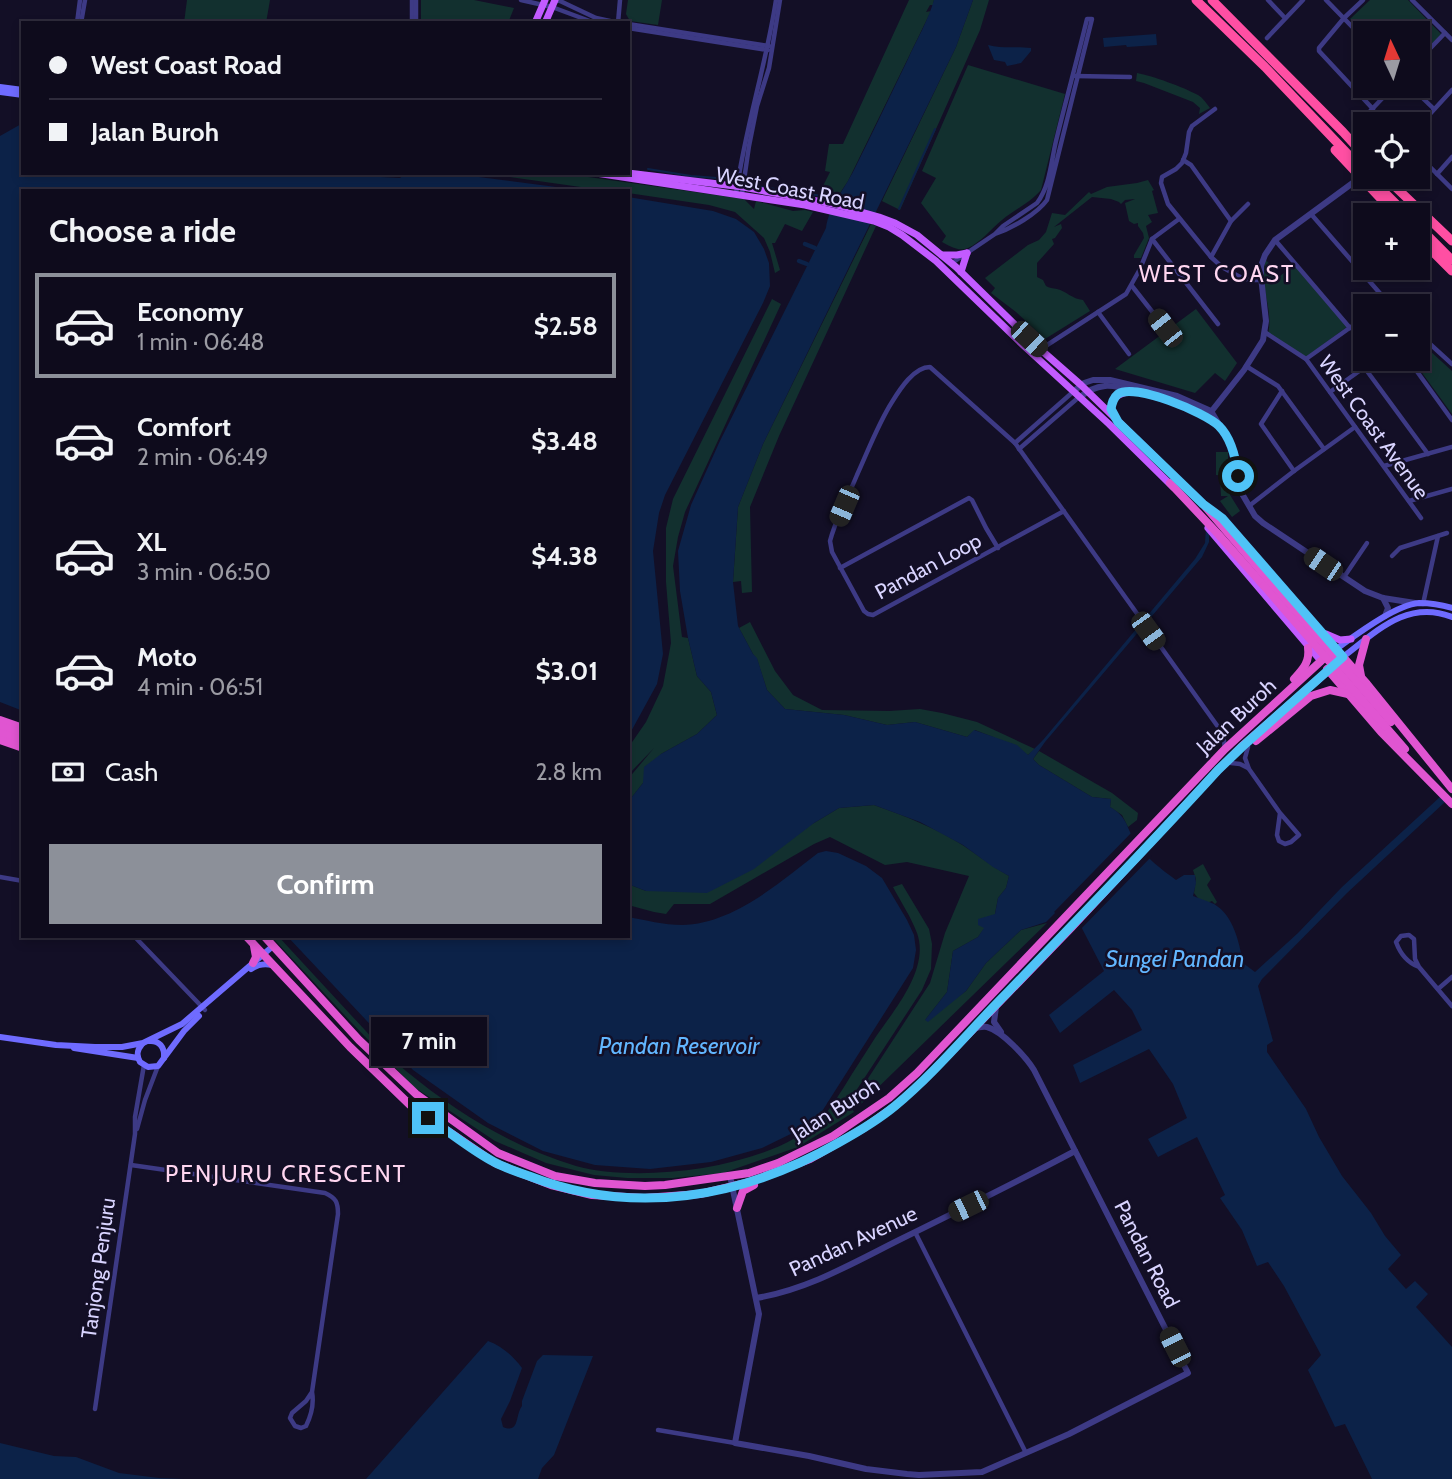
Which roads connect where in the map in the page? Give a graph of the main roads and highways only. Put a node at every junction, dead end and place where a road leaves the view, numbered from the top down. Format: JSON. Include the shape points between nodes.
{"nodes":[{"id":1,"x":1196,"y":0,"type":"edge"},
{"id":2,"x":1212,"y":0,"type":"edge"},
{"id":3,"x":544,"y":2,"type":"edge"},
{"id":4,"x":554,"y":2,"type":"edge"},
{"id":5,"x":536,"y":21,"type":"edge"},
{"id":6,"x":546,"y":21,"type":"edge"},
{"id":7,"x":0,"y":90,"type":"edge"},
{"id":8,"x":1288,"y":91,"type":"junction"},
{"id":9,"x":21,"y":93,"type":"edge"},
{"id":10,"x":1353,"y":143,"type":"edge"},
{"id":11,"x":1353,"y":159,"type":"edge"},
{"id":12,"x":630,"y":173,"type":"edge"},
{"id":13,"x":613,"y":175,"type":"edge"},
{"id":14,"x":1381,"y":189,"type":"edge"},
{"id":15,"x":1398,"y":189,"type":"edge"},
{"id":16,"x":740,"y":190,"type":"junction"},
{"id":17,"x":1384,"y":203,"type":"edge"},
{"id":18,"x":1395,"y":203,"type":"edge"},
{"id":19,"x":875,"y":219,"type":"junction"},
{"id":20,"x":1430,"y":238,"type":"edge"},
{"id":21,"x":1452,"y":241,"type":"edge"},
{"id":22,"x":1430,"y":249,"type":"edge"},
{"id":23,"x":941,"y":255,"type":"junction"},
{"id":24,"x":1452,"y":260,"type":"edge"},
{"id":25,"x":1452,"y":271,"type":"edge"},
{"id":26,"x":961,"y":272,"type":"junction"},
{"id":27,"x":1080,"y":391,"type":"junction"},
{"id":28,"x":1132,"y":391,"type":"road end"},
{"id":29,"x":1118,"y":422,"type":"junction"},
{"id":30,"x":1170,"y":482,"type":"junction"},
{"id":31,"x":1203,"y":504,"type":"junction"},
{"id":32,"x":1267,"y":585,"type":"junction"},
{"id":33,"x":1452,"y":608,"type":"edge"},
{"id":34,"x":1452,"y":617,"type":"edge"},
{"id":35,"x":1320,"y":629,"type":"junction"},
{"id":36,"x":1351,"y":639,"type":"junction"},
{"id":37,"x":1366,"y":639,"type":"junction"},
{"id":38,"x":1308,"y":648,"type":"junction"},
{"id":39,"x":1336,"y":649,"type":"junction"},
{"id":40,"x":1343,"y":657,"type":"junction"},
{"id":41,"x":1321,"y":661,"type":"junction"},
{"id":42,"x":1328,"y":670,"type":"junction"},
{"id":43,"x":1360,"y":676,"type":"junction"},
{"id":44,"x":1350,"y":695,"type":"junction"},
{"id":45,"x":1270,"y":708,"type":"junction"},
{"id":46,"x":0,"y":720,"type":"edge"},
{"id":47,"x":1388,"y":724,"type":"junction"},
{"id":48,"x":21,"y":727,"type":"edge"},
{"id":49,"x":3,"y":733,"type":"edge"},
{"id":50,"x":21,"y":734,"type":"edge"},
{"id":51,"x":21,"y":740,"type":"edge"},
{"id":52,"x":21,"y":746,"type":"edge"},
{"id":53,"x":1218,"y":770,"type":"junction"},
{"id":54,"x":1447,"y":783,"type":"edge"},
{"id":55,"x":1436,"y":787,"type":"junction"},
{"id":56,"x":1452,"y":804,"type":"edge"},
{"id":57,"x":248,"y":938,"type":"edge"},
{"id":58,"x":266,"y":938,"type":"edge"},
{"id":59,"x":254,"y":946,"type":"junction"},
{"id":60,"x":273,"y":946,"type":"junction"},
{"id":61,"x":263,"y":954,"type":"junction"},
{"id":62,"x":253,"y":963,"type":"junction"},
{"id":63,"x":272,"y":965,"type":"junction"},
{"id":64,"x":204,"y":1009,"type":"junction"},
{"id":65,"x":0,"y":1037,"type":"edge"},
{"id":66,"x":144,"y":1042,"type":"junction"},
{"id":67,"x":62,"y":1045,"type":"junction"},
{"id":68,"x":138,"y":1059,"type":"junction"},
{"id":69,"x":159,"y":1064,"type":"junction"},
{"id":70,"x":767,"y":1166,"type":"junction"},
{"id":71,"x":775,"y":1173,"type":"junction"},
{"id":72,"x":761,"y":1178,"type":"junction"},
{"id":73,"x":737,"y":1208,"type":"road end"}],
"edges":[{"from":1,"to":8,"type":"highway"},
{"from":2,"to":10,"type":"highway"},
{"from":3,"to":5,"type":"main road"},
{"from":4,"to":6,"type":"main road"},
{"from":7,"to":9,"type":"main road"},
{"from":8,"to":11,"type":"highway"},
{"from":8,"to":17,"type":"highway","via":[[1305,117]]},
{"from":12,"to":16,"type":"main road","name":"West Coast Road"},
{"from":13,"to":16,"type":"main road","name":"West Coast Road"},
{"from":14,"to":18,"type":"highway"},
{"from":15,"to":21,"type":"highway"},
{"from":16,"to":19,"type":"main road","name":"West Coast Road"},
{"from":19,"to":23,"type":"main road","name":"West Coast Road","via":[[895,223]]},
{"from":19,"to":27,"type":"main road","name":"West Coast Road","via":[[936,261]]},
{"from":20,"to":24,"type":"highway"},
{"from":22,"to":25,"type":"highway"},
{"from":23,"to":26,"type":"main road","name":"West Coast Road"},
{"from":23,"to":26,"type":"main road","via":[[967,253]]},
{"from":26,"to":27,"type":"main road","name":"West Coast Road"},
{"from":27,"to":29,"type":"main road"},
{"from":27,"to":30,"type":"main road"},
{"from":28,"to":29,"type":"main road","via":[[1114,397],[1111,409]]},
{"from":29,"to":31,"type":"main road"},
{"from":30,"to":32,"type":"highway"},
{"from":30,"to":38,"type":"main road"},
{"from":31,"to":32,"type":"highway"},
{"from":31,"to":35,"type":"main road","via":[[1222,518]]},
{"from":32,"to":47,"type":"highway","bridge":true},
{"from":33,"to":36,"type":"main road","via":[[1420,603],[1396,611]]},
{"from":34,"to":37,"type":"main road","via":[[1407,614]]},
{"from":35,"to":36,"type":"main road","via":[[1340,640]]},
{"from":35,"to":39,"type":"main road"},
{"from":36,"to":39,"type":"main road"},
{"from":37,"to":40,"type":"main road"},
{"from":37,"to":43,"type":"highway"},
{"from":38,"to":41,"type":"main road"},
{"from":38,"to":45,"type":"highway","via":[[1304,669]]},
{"from":39,"to":40,"type":"highway"},
{"from":39,"to":41,"type":"highway","name":"Jalan Buroh"},
{"from":40,"to":42,"type":"highway","name":"Jalan Buroh"},
{"from":40,"to":43,"type":"highway"},
{"from":41,"to":42,"type":"highway"},
{"from":41,"to":45,"type":"highway","name":"Jalan Buroh"},
{"from":42,"to":44,"type":"highway"},
{"from":42,"to":53,"type":"highway","name":"Jalan Buroh"},
{"from":43,"to":54,"type":"highway"},
{"from":44,"to":53,"type":"highway","via":[[1329,690],[1311,696]]},
{"from":44,"to":55,"type":"highway"},
{"from":45,"to":70,"type":"highway","name":"Jalan Buroh","via":[[1224,749],[917,1073],[833,1136]]},
{"from":46,"to":48,"type":"highway"},
{"from":47,"to":54,"type":"highway"},
{"from":47,"to":55,"type":"highway"},
{"from":49,"to":50,"type":"highway"},
{"from":49,"to":51,"type":"highway"},
{"from":49,"to":52,"type":"highway"},
{"from":53,"to":71,"type":"highway","name":"Jalan Buroh","via":[[924,1080],[864,1128]]},
{"from":55,"to":56,"type":"highway"},
{"from":57,"to":59,"type":"highway","name":"Jalan Buroh"},
{"from":58,"to":60,"type":"highway","name":"Jalan Buroh"},
{"from":59,"to":61,"type":"highway","name":"Jalan Buroh"},
{"from":59,"to":62,"type":"highway"},
{"from":60,"to":61,"type":"main road","name":"Tanjong Penjuru"},
{"from":60,"to":70,"type":"highway","name":"Jalan Buroh","via":[[416,1094],[498,1153],[555,1176],[616,1186],[730,1177]]},
{"from":61,"to":62,"type":"main road","name":"Tanjong Penjuru"},
{"from":61,"to":63,"type":"highway","name":"Jalan Buroh"},
{"from":62,"to":64,"type":"main road","name":"Tanjong Penjuru"},
{"from":63,"to":64,"type":"main road","name":"Tanjong Penjuru","via":[[256,965]]},
{"from":63,"to":72,"type":"highway","name":"Jalan Buroh","via":[[410,1105],[495,1163],[592,1195],[643,1198],[701,1194]]},
{"from":64,"to":66,"type":"main road","name":"Tanjong Penjuru"},
{"from":64,"to":69,"type":"main road","name":"Tanjong Penjuru"},
{"from":65,"to":67,"type":"main road","name":"Tanjong Penjuru"},
{"from":66,"to":67,"type":"main road","name":"Tanjong Penjuru","via":[[107,1048]]},
{"from":66,"to":68,"type":"main road","via":[[138,1048]]},
{"from":66,"to":69,"type":"main road","via":[[156,1041],[163,1048]]},
{"from":67,"to":68,"type":"main road","name":"Tanjong Penjuru"},
{"from":68,"to":69,"type":"main road","via":[[148,1067]]},
{"from":70,"to":71,"type":"highway"},
{"from":71,"to":72,"type":"highway","name":"Jalan Buroh"},
{"from":72,"to":73,"type":"highway","via":[[743,1191]]}]}
